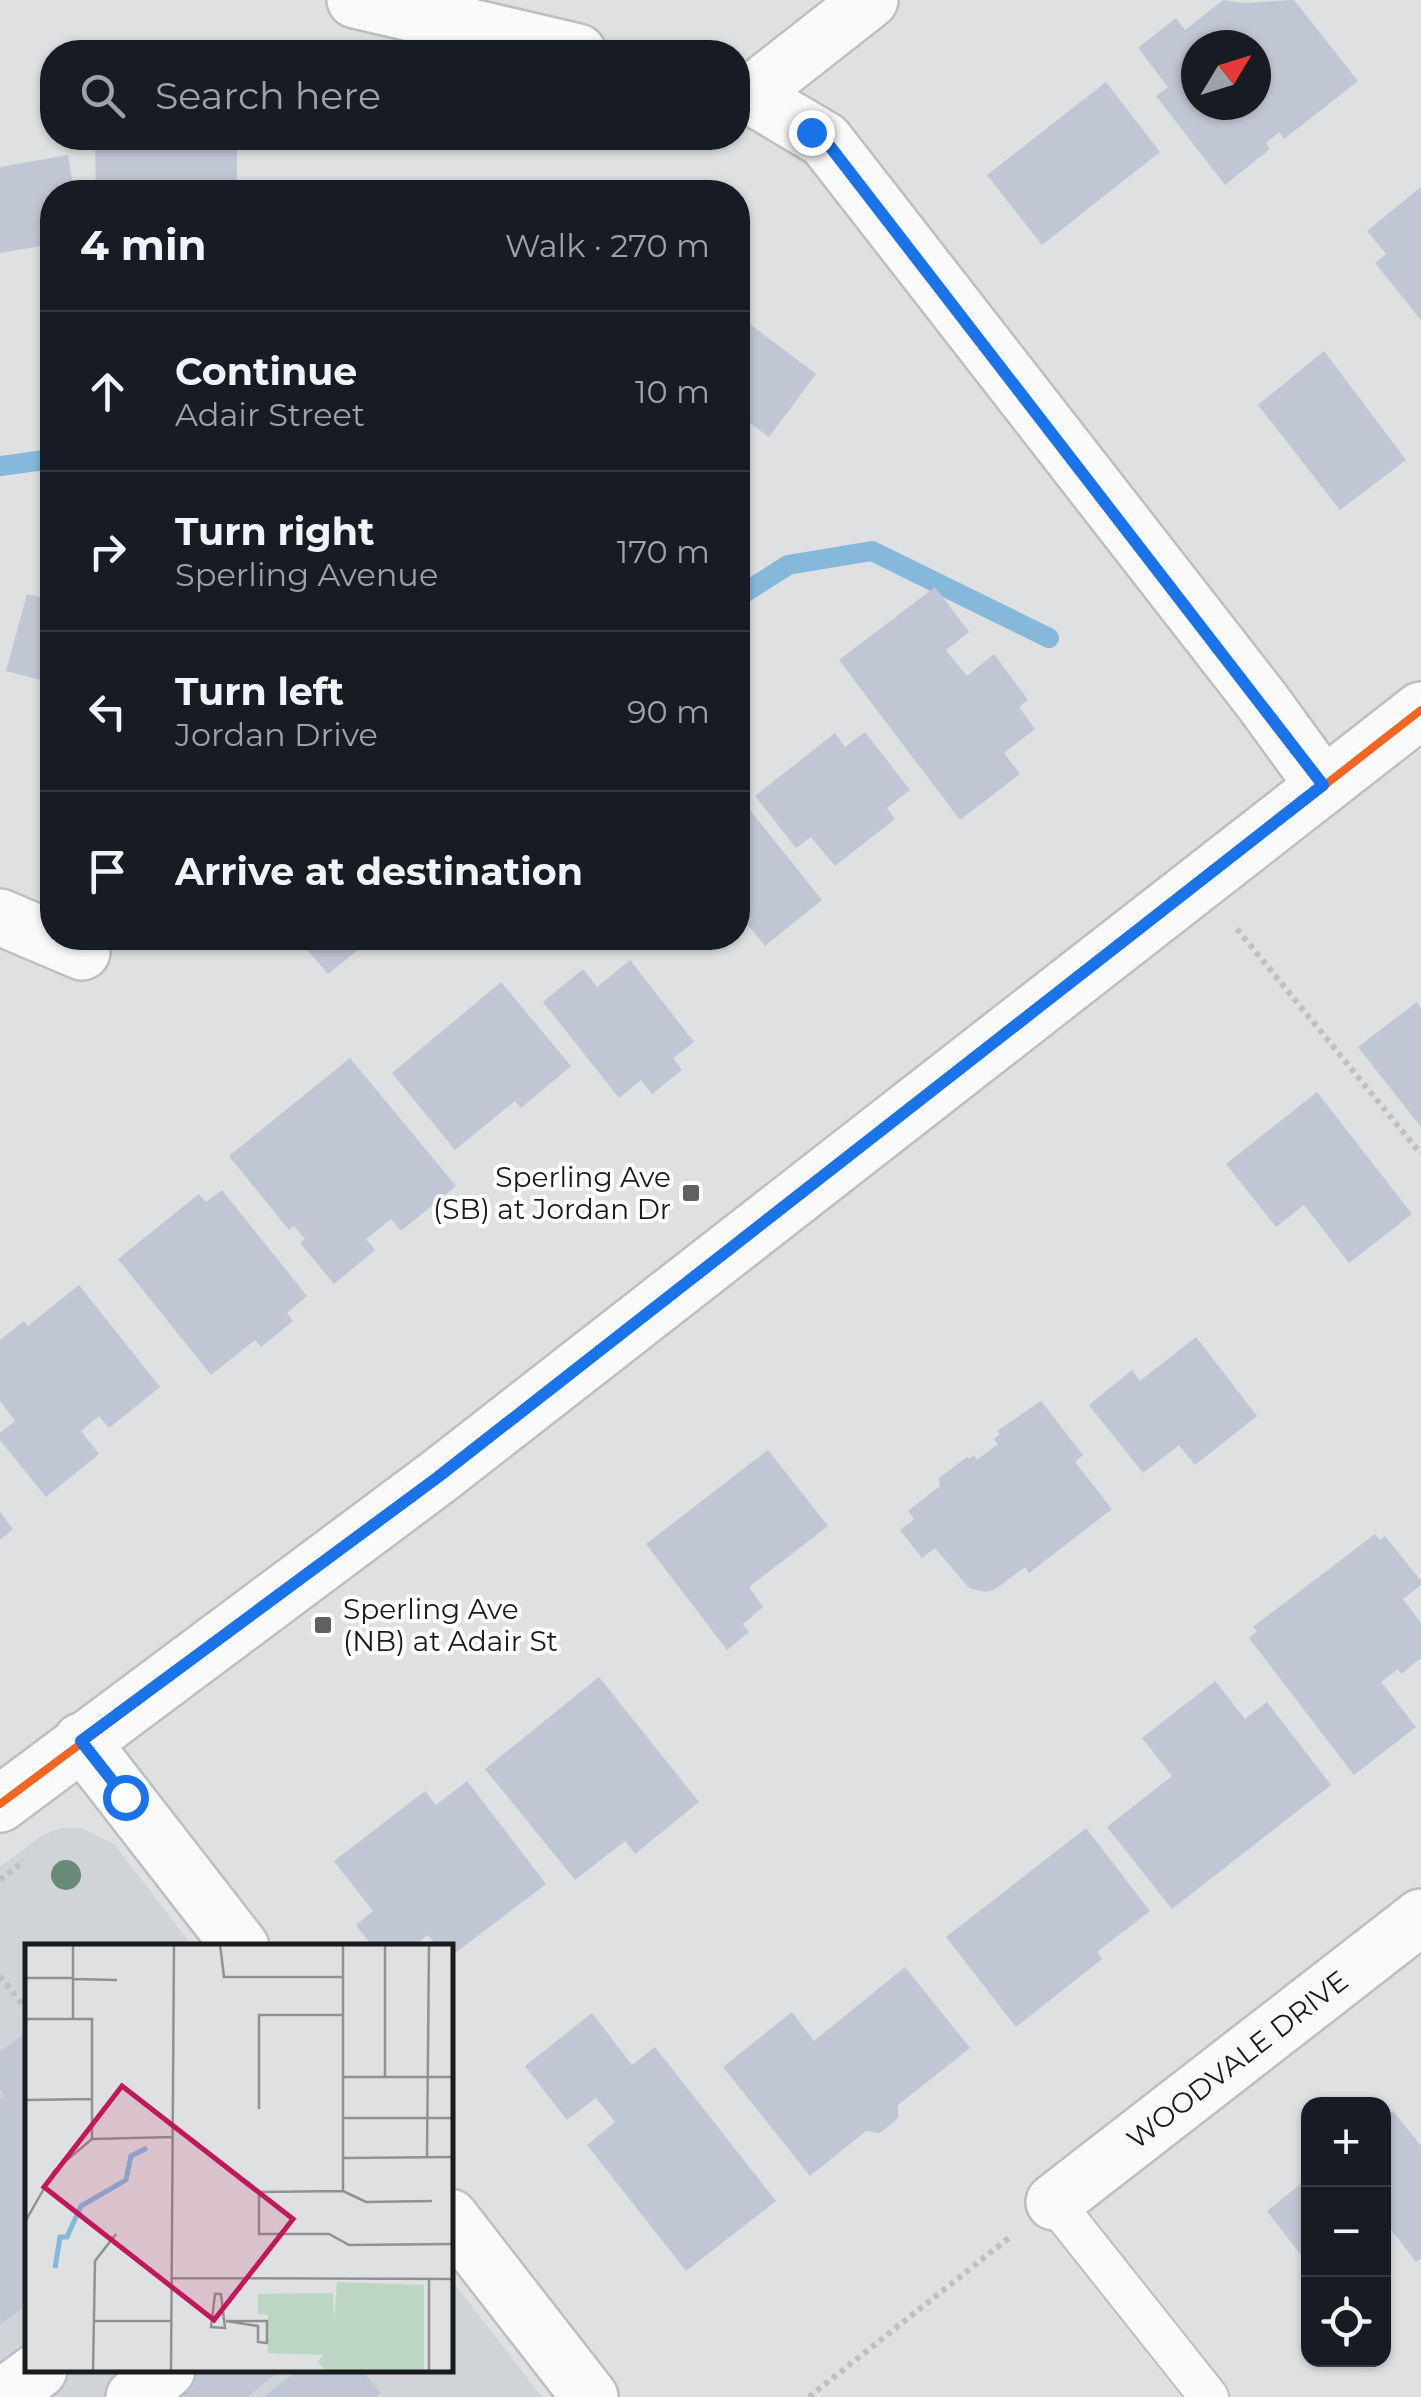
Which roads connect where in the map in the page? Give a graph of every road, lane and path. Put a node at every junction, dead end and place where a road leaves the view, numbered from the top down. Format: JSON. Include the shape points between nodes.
{"nodes":[{"id":1,"x":355,"y":0,"type":"edge"},
{"id":2,"x":870,"y":0,"type":"edge"},
{"id":3,"x":527,"y":40,"type":"edge"},
{"id":4,"x":750,"y":88,"type":"edge"},
{"id":5,"x":750,"y":97,"type":"edge"},
{"id":6,"x":1421,"y":710,"type":"edge"},
{"id":7,"x":1323,"y":785,"type":"junction"},
{"id":8,"x":1198,"y":882,"type":"junction"},
{"id":9,"x":0,"y":917,"type":"edge"},
{"id":10,"x":40,"y":934,"type":"edge"},
{"id":11,"x":77,"y":950,"type":"edge"},
{"id":12,"x":82,"y":952,"type":"dead end"},
{"id":13,"x":1421,"y":1154,"type":"edge"},
{"id":14,"x":81,"y":1741,"type":"junction"},
{"id":15,"x":0,"y":1804,"type":"edge"},
{"id":16,"x":1421,"y":1918,"type":"edge"},
{"id":17,"x":239,"y":1944,"type":"edge"},
{"id":18,"x":0,"y":1976,"type":"edge"},
{"id":19,"x":25,"y":2008,"type":"edge"},
{"id":20,"x":1054,"y":2202,"type":"junction"},
{"id":21,"x":452,"y":2220,"type":"edge"},
{"id":22,"x":36,"y":2372,"type":"edge"},
{"id":23,"x":165,"y":2372,"type":"edge"},
{"id":24,"x":2,"y":2397,"type":"edge"},
{"id":25,"x":134,"y":2397,"type":"edge"},
{"id":26,"x":590,"y":2397,"type":"edge"},
{"id":27,"x":809,"y":2397,"type":"edge"},
{"id":28,"x":1209,"y":2397,"type":"edge"}],
"edges":[{"from":1,"to":3,"type":"street"},
{"from":2,"to":4,"type":"street"},
{"from":5,"to":7,"type":"street","via":[[825,140]]},
{"from":6,"to":7,"type":"street"},
{"from":7,"to":8,"type":"street"},
{"from":8,"to":13,"type":"path"},
{"from":8,"to":14,"type":"street","via":[[438,1477]]},
{"from":9,"to":10,"type":"street"},
{"from":11,"to":12,"type":"street"},
{"from":14,"to":15,"type":"street"},
{"from":14,"to":17,"type":"street"},
{"from":16,"to":20,"type":"street","name":"WOODVALE DRIVE"},
{"from":18,"to":19,"type":"path"},
{"from":20,"to":27,"type":"path"},
{"from":20,"to":28,"type":"lane"},
{"from":21,"to":26,"type":"street"},
{"from":22,"to":24,"type":"street"},
{"from":23,"to":25,"type":"street"}]}
